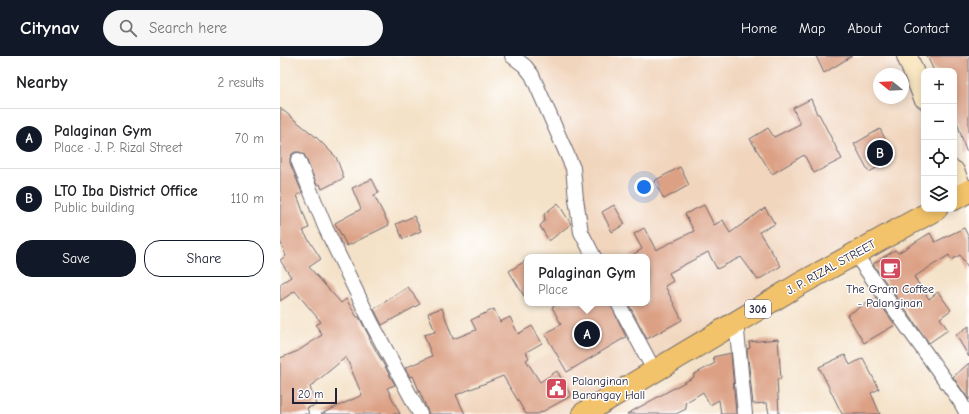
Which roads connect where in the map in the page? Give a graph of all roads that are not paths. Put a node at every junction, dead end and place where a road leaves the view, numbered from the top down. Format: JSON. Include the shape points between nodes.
{"nodes":[{"id":1,"x":512,"y":56,"type":"edge"},
{"id":2,"x":907,"y":56,"type":"edge"},
{"id":3,"x":921,"y":91,"type":"edge"},
{"id":4,"x":298,"y":160,"type":"dead end"},
{"id":5,"x":956,"y":176,"type":"edge"},
{"id":6,"x":962,"y":195,"type":"edge"},
{"id":7,"x":931,"y":212,"type":"edge"},
{"id":8,"x":592,"y":254,"type":"edge"},
{"id":9,"x":855,"y":254,"type":"junction"},
{"id":10,"x":620,"y":306,"type":"edge"},
{"id":11,"x":736,"y":322,"type":"junction"},
{"id":12,"x":655,"y":372,"type":"junction"},
{"id":13,"x":420,"y":414,"type":"edge"},
{"id":14,"x":583,"y":414,"type":"edge"},
{"id":15,"x":745,"y":414,"type":"edge"},
{"id":16,"x":967,"y":414,"type":"edge"}],
"edges":[{"from":1,"to":8,"type":"street","via":[[532,75],[573,168],[581,232]]},
{"from":2,"to":3,"type":"street"},
{"from":4,"to":13,"type":"street","via":[[326,229],[371,322]]},
{"from":5,"to":6,"type":"street"},
{"from":7,"to":9,"type":"main road","name":"J. P. RIZAL STREET","number":"306"},
{"from":9,"to":11,"type":"main road","name":"J. P. RIZAL STREET","number":"306"},
{"from":9,"to":16,"type":"street"},
{"from":10,"to":12,"type":"street"},
{"from":11,"to":12,"type":"main road","name":"J. P. RIZAL STREET","number":"306"},
{"from":11,"to":15,"type":"street"},
{"from":12,"to":14,"type":"main road","name":"J. P. RIZAL STREET","number":"306"}]}
